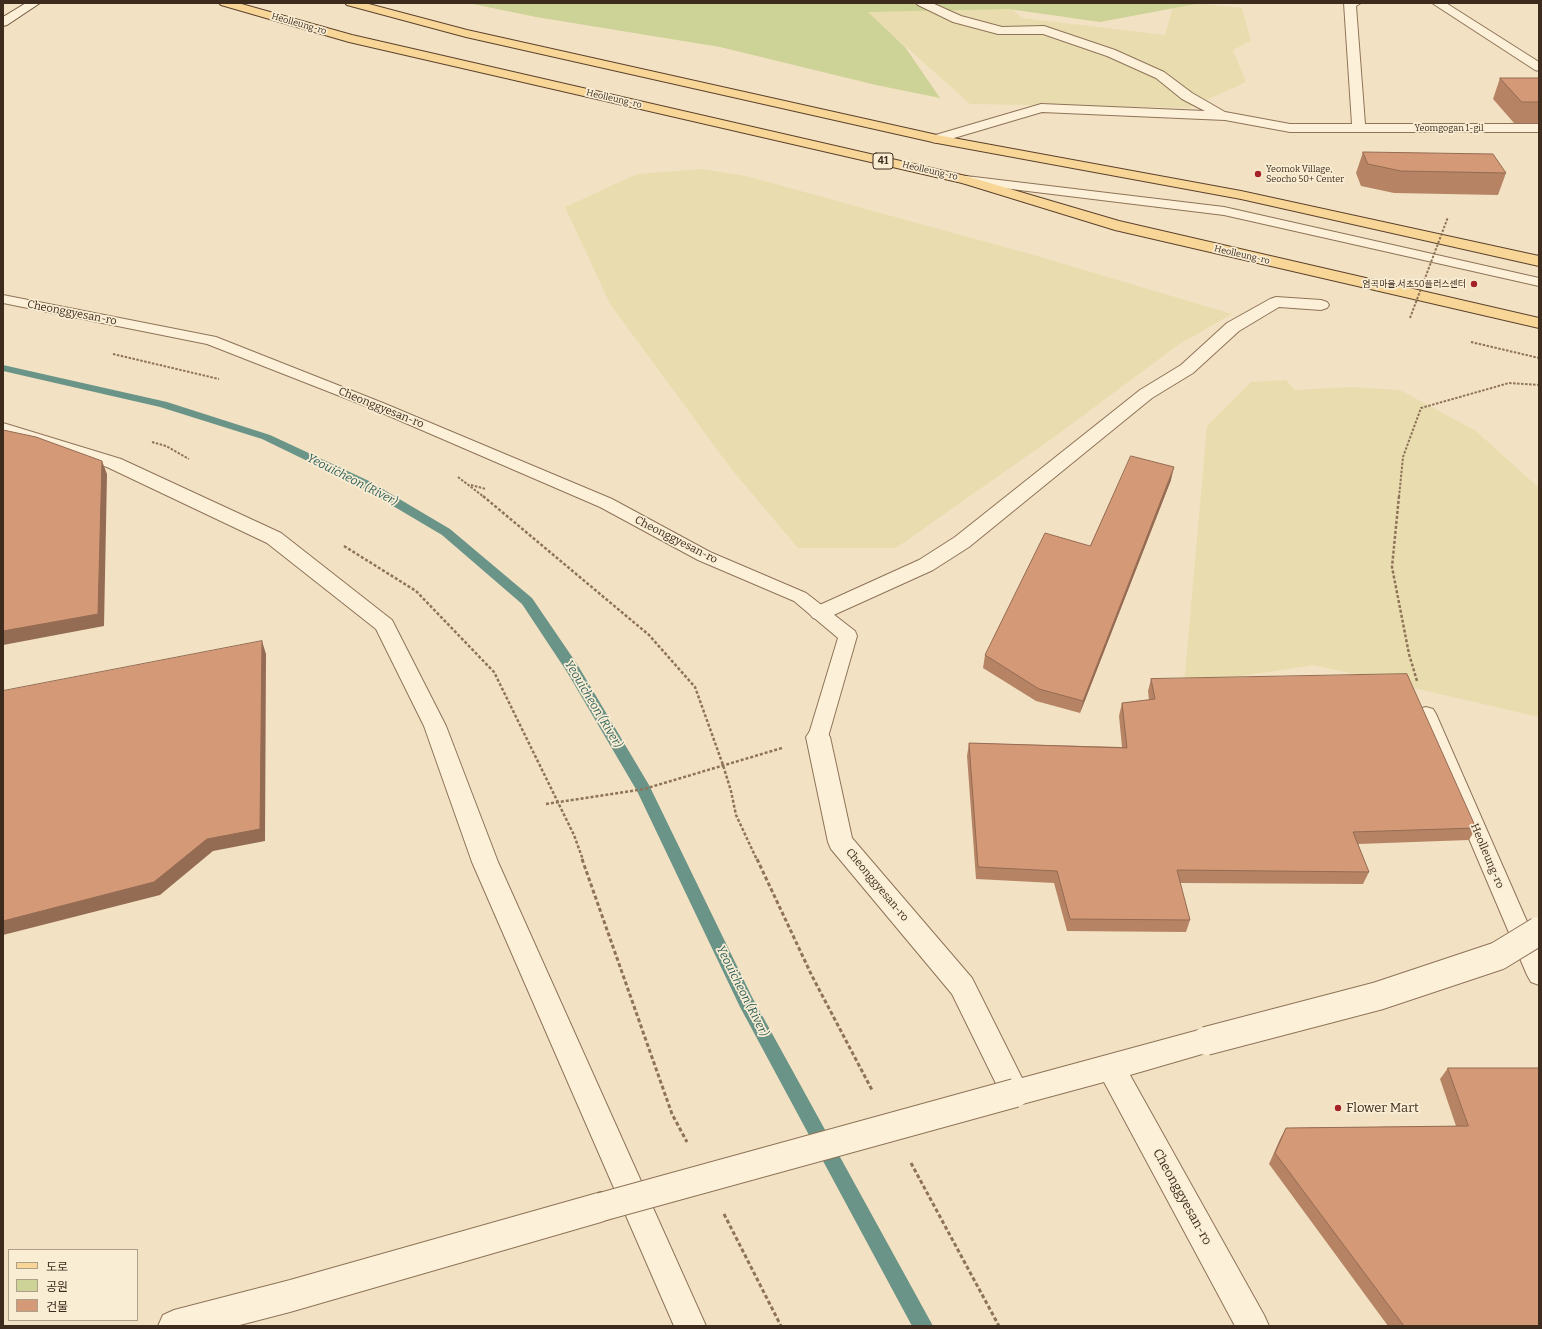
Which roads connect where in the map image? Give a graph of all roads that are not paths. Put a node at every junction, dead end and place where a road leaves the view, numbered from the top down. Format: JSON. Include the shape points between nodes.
{"nodes":[{"id":1,"x":34,"y":3,"type":"edge"},
{"id":2,"x":225,"y":3,"type":"edge"},
{"id":3,"x":351,"y":3,"type":"edge"},
{"id":4,"x":922,"y":3,"type":"edge"},
{"id":5,"x":1355,"y":3,"type":"edge"},
{"id":6,"x":1438,"y":3,"type":"edge"},
{"id":7,"x":3,"y":22,"type":"edge"},
{"id":8,"x":1539,"y":67,"type":"edge"},
{"id":9,"x":1225,"y":116,"type":"junction"},
{"id":10,"x":1359,"y":128,"type":"junction"},
{"id":11,"x":1539,"y":128,"type":"edge"},
{"id":12,"x":938,"y":139,"type":"junction"},
{"id":13,"x":966,"y":180,"type":"junction"},
{"id":14,"x":1539,"y":262,"type":"edge"},
{"id":15,"x":1539,"y":282,"type":"edge"},
{"id":16,"x":3,"y":299,"type":"edge"},
{"id":17,"x":1320,"y":305,"type":"dead end"},
{"id":18,"x":1539,"y":323,"type":"edge"},
{"id":19,"x":3,"y":428,"type":"edge"},
{"id":20,"x":820,"y":613,"type":"junction"},
{"id":21,"x":1426,"y":714,"type":"edge"},
{"id":22,"x":818,"y":737,"type":"joint"},
{"id":23,"x":1539,"y":931,"type":"edge"},
{"id":24,"x":1539,"y":975,"type":"edge"},
{"id":25,"x":1111,"y":1068,"type":"junction"},
{"id":26,"x":1015,"y":1093,"type":"junction"},
{"id":27,"x":174,"y":1326,"type":"edge"},
{"id":28,"x":690,"y":1326,"type":"edge"},
{"id":29,"x":1253,"y":1326,"type":"edge"}],
"edges":[{"from":1,"to":7,"type":"street"},
{"from":2,"to":13,"type":"main road","name":"Heolleung-ro","number":"41","via":[[349,38]]},
{"from":3,"to":12,"type":"main road","via":[[466,33]]},
{"from":4,"to":9,"type":"street","via":[[957,19],[1002,31],[1044,30],[1111,53],[1160,74],[1188,96]]},
{"from":5,"to":10,"type":"street","via":[[1350,3]]},
{"from":6,"to":8,"type":"street"},
{"from":9,"to":10,"type":"street","name":"Yeomgogan 1-gil","via":[[1290,128]]},
{"from":9,"to":12,"type":"street","via":[[1041,108]]},
{"from":10,"to":11,"type":"street","name":"Yeomgogan 1-gil"},
{"from":12,"to":14,"type":"main road","via":[[1241,195]]},
{"from":13,"to":15,"type":"lane","via":[[1224,212]]},
{"from":13,"to":18,"type":"main road","name":"Heolleung-ro","number":"41","via":[[1115,225]]},
{"from":16,"to":20,"type":"lane","name":"Cheonggyesan-ro","via":[[211,340],[378,406],[606,503],[704,556],[800,597]]},
{"from":17,"to":20,"type":"street","via":[[1276,302],[1233,327],[1187,369],[1146,394],[962,542],[926,565]]},
{"from":19,"to":28,"type":"street","via":[[114,463],[274,538],[384,625],[435,726],[484,862]]},
{"from":20,"to":22,"type":"lane","name":"Cheonggyesan-ro","via":[[848,636]]},
{"from":21,"to":24,"type":"lane","name":"Heolleung-ro"},
{"from":22,"to":26,"type":"street","name":"Cheonggyesan-ro","via":[[840,842],[962,986]]},
{"from":23,"to":25,"type":"street","bridge":true,"via":[[1498,956],[1378,996]]},
{"from":25,"to":26,"type":"street"},
{"from":25,"to":29,"type":"street","name":"Cheonggyesan-ro"},
{"from":26,"to":27,"type":"street","bridge":true,"via":[[290,1296]]}]}
